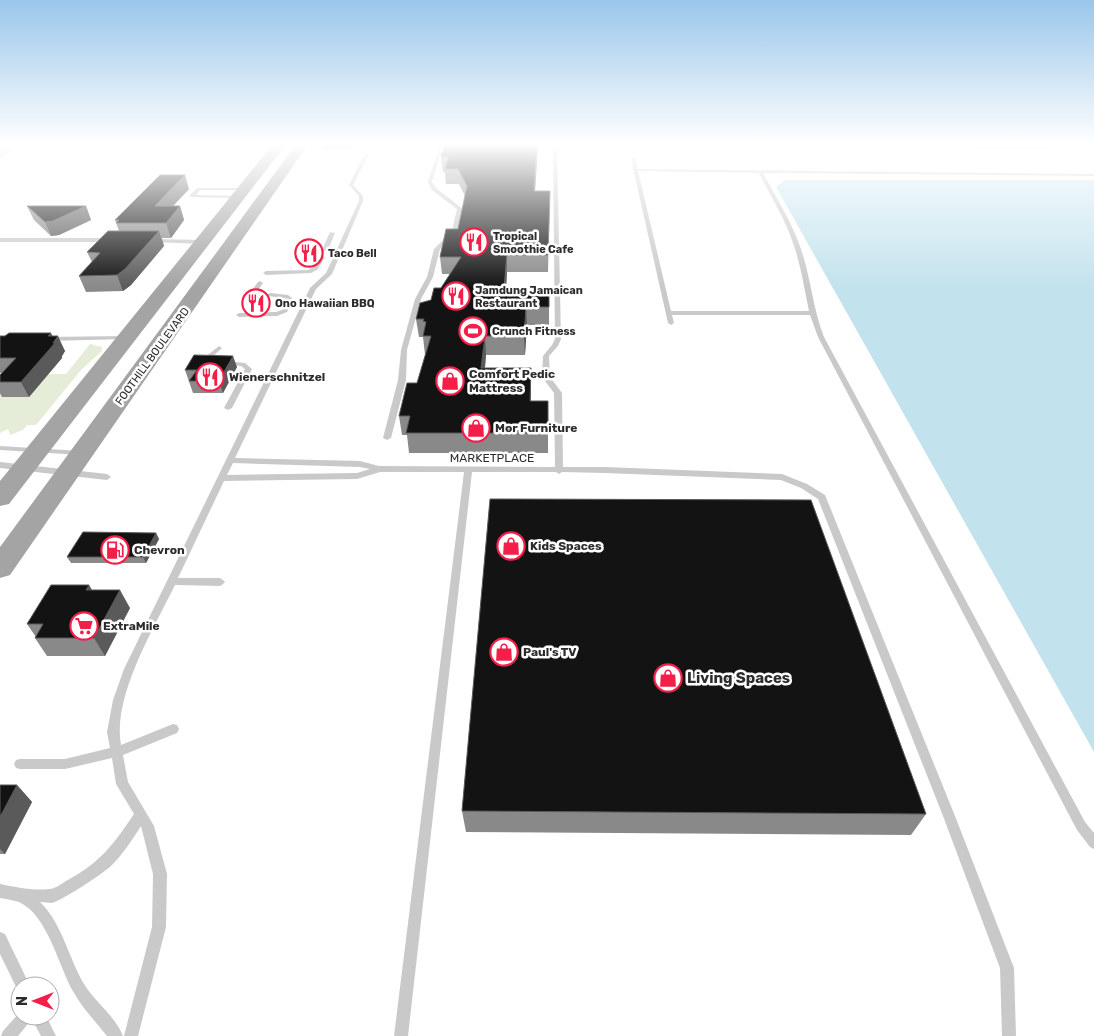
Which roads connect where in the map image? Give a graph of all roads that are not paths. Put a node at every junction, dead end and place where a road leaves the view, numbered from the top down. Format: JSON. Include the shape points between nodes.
{"nodes":[{"id":1,"x":197,"y":191,"type":"edge"},
{"id":2,"x":224,"y":191,"type":"edge"},
{"id":3,"x":268,"y":191,"type":"edge"},
{"id":4,"x":356,"y":191,"type":"edge"},
{"id":5,"x":437,"y":191,"type":"edge"},
{"id":6,"x":556,"y":191,"type":"edge"},
{"id":7,"x":641,"y":191,"type":"edge"},
{"id":8,"x":770,"y":191,"type":"edge"},
{"id":9,"x":242,"y":193,"type":"junction"},
{"id":10,"x":332,"y":234,"type":"dead end"},
{"id":11,"x":0,"y":240,"type":"edge"},
{"id":12,"x":118,"y":240,"type":"edge"},
{"id":13,"x":148,"y":241,"type":"edge"},
{"id":14,"x":203,"y":242,"type":"junction"},
{"id":15,"x":325,"y":250,"type":"dead end"},
{"id":16,"x":322,"y":257,"type":"dead end"},
{"id":17,"x":266,"y":273,"type":"dead end"},
{"id":18,"x":260,"y":284,"type":"dead end"},
{"id":19,"x":258,"y":295,"type":"dead end"},
{"id":20,"x":270,"y":295,"type":"dead end"},
{"id":21,"x":291,"y":300,"type":"dead end"},
{"id":22,"x":287,"y":307,"type":"dead end"},
{"id":23,"x":669,"y":313,"type":"junction"},
{"id":24,"x":812,"y":313,"type":"junction"},
{"id":25,"x":239,"y":315,"type":"dead end"},
{"id":26,"x":671,"y":323,"type":"dead end"},
{"id":27,"x":126,"y":338,"type":"junction"},
{"id":28,"x":43,"y":339,"type":"edge"},
{"id":29,"x":219,"y":348,"type":"dead end"},
{"id":30,"x":228,"y":408,"type":"dead end"},
{"id":31,"x":387,"y":438,"type":"dead end"},
{"id":32,"x":0,"y":448,"type":"edge"},
{"id":33,"x":231,"y":460,"type":"junction"},
{"id":34,"x":20,"y":461,"type":"edge"},
{"id":35,"x":74,"y":463,"type":"junction"},
{"id":36,"x":379,"y":469,"type":"junction"},
{"id":37,"x":468,"y":471,"type":"junction"},
{"id":38,"x":559,"y":471,"type":"junction"},
{"id":39,"x":107,"y":477,"type":"dead end"},
{"id":40,"x":221,"y":478,"type":"junction"},
{"id":41,"x":0,"y":498,"type":"edge"},
{"id":42,"x":0,"y":568,"type":"edge"},
{"id":43,"x":172,"y":581,"type":"junction"},
{"id":44,"x":220,"y":582,"type":"dead end"},
{"id":45,"x":174,"y":730,"type":"dead end"},
{"id":46,"x":117,"y":752,"type":"junction"},
{"id":47,"x":20,"y":764,"type":"dead end"},
{"id":48,"x":140,"y":816,"type":"junction"},
{"id":49,"x":1094,"y":843,"type":"edge"},
{"id":50,"x":0,"y":891,"type":"edge"},
{"id":51,"x":16,"y":894,"type":"junction"},
{"id":52,"x":0,"y":939,"type":"edge"},
{"id":53,"x":19,"y":976,"type":"edge"},
{"id":54,"x":17,"y":1026,"type":"edge"},
{"id":55,"x":8,"y":1036,"type":"edge"},
{"id":56,"x":116,"y":1036,"type":"edge"},
{"id":57,"x":132,"y":1036,"type":"edge"},
{"id":58,"x":401,"y":1036,"type":"edge"},
{"id":59,"x":1009,"y":1036,"type":"edge"}],
"edges":[{"from":1,"to":9,"type":"lane","via":[[192,196]]},
{"from":2,"to":9,"type":"lane"},
{"from":3,"to":35,"type":"main road","name":"FOOTHILL BOULEVARD"},
{"from":4,"to":33,"type":"lane","via":[[362,198],[329,274],[313,288]]},
{"from":5,"to":31,"type":"lane","via":[[460,209],[459,220],[455,231],[436,249],[430,277],[418,299],[404,350],[402,380]]},
{"from":6,"to":38,"type":"lane","via":[[558,339],[546,356],[546,377],[558,394]]},
{"from":7,"to":23,"type":"lane"},
{"from":8,"to":24,"type":"lane","via":[[795,239]]},
{"from":9,"to":14,"type":"main road"},
{"from":10,"to":15,"type":"lane"},
{"from":11,"to":12,"type":"lane"},
{"from":13,"to":14,"type":"lane"},
{"from":14,"to":27,"type":"main road"},
{"from":16,"to":17,"type":"lane","via":[[316,268],[309,272]]},
{"from":18,"to":19,"type":"lane","via":[[252,294]]},
{"from":20,"to":21,"type":"lane","via":[[286,296]]},
{"from":22,"to":25,"type":"lane","via":[[277,314]]},
{"from":23,"to":24,"type":"lane"},
{"from":23,"to":26,"type":"lane"},
{"from":24,"to":49,"type":"lane","via":[[1081,826]]},
{"from":27,"to":28,"type":"lane"},
{"from":27,"to":34,"type":"main road"},
{"from":29,"to":30,"type":"lane","via":[[206,359],[208,362],[243,364],[248,369]]},
{"from":32,"to":34,"type":"lane"},
{"from":33,"to":36,"type":"lane","name":"MARKETPLACE","via":[[360,464]]},
{"from":33,"to":40,"type":"lane"},
{"from":34,"to":35,"type":"lane"},
{"from":34,"to":35,"type":"lane"},
{"from":34,"to":41,"type":"main road"},
{"from":35,"to":39,"type":"lane"},
{"from":35,"to":42,"type":"main road","name":"FOOTHILL BOULEVARD"},
{"from":36,"to":37,"type":"lane","name":"MARKETPLACE"},
{"from":36,"to":40,"type":"lane","name":"MARKETPLACE","via":[[357,476]]},
{"from":37,"to":38,"type":"lane","name":"MARKETPLACE"},
{"from":37,"to":58,"type":"lane"},
{"from":38,"to":59,"type":"lane","name":"MARKETPLACE","via":[[782,477],[822,497],[1007,968]]},
{"from":40,"to":43,"type":"lane"},
{"from":43,"to":44,"type":"lane"},
{"from":43,"to":46,"type":"lane","via":[[129,669],[118,700],[113,732]]},
{"from":45,"to":46,"type":"lane"},
{"from":46,"to":47,"type":"lane","via":[[65,764]]},
{"from":46,"to":48,"type":"lane","via":[[122,784]]},
{"from":48,"to":51,"type":"lane","via":[[105,863],[74,884],[52,896]]},
{"from":48,"to":57,"type":"lane","via":[[148,826],[160,874],[159,927]]},
{"from":50,"to":51,"type":"lane"},
{"from":51,"to":56,"type":"lane","via":[[32,903],[42,914],[80,991]]},
{"from":52,"to":53,"type":"lane"},
{"from":54,"to":55,"type":"lane"}]}
